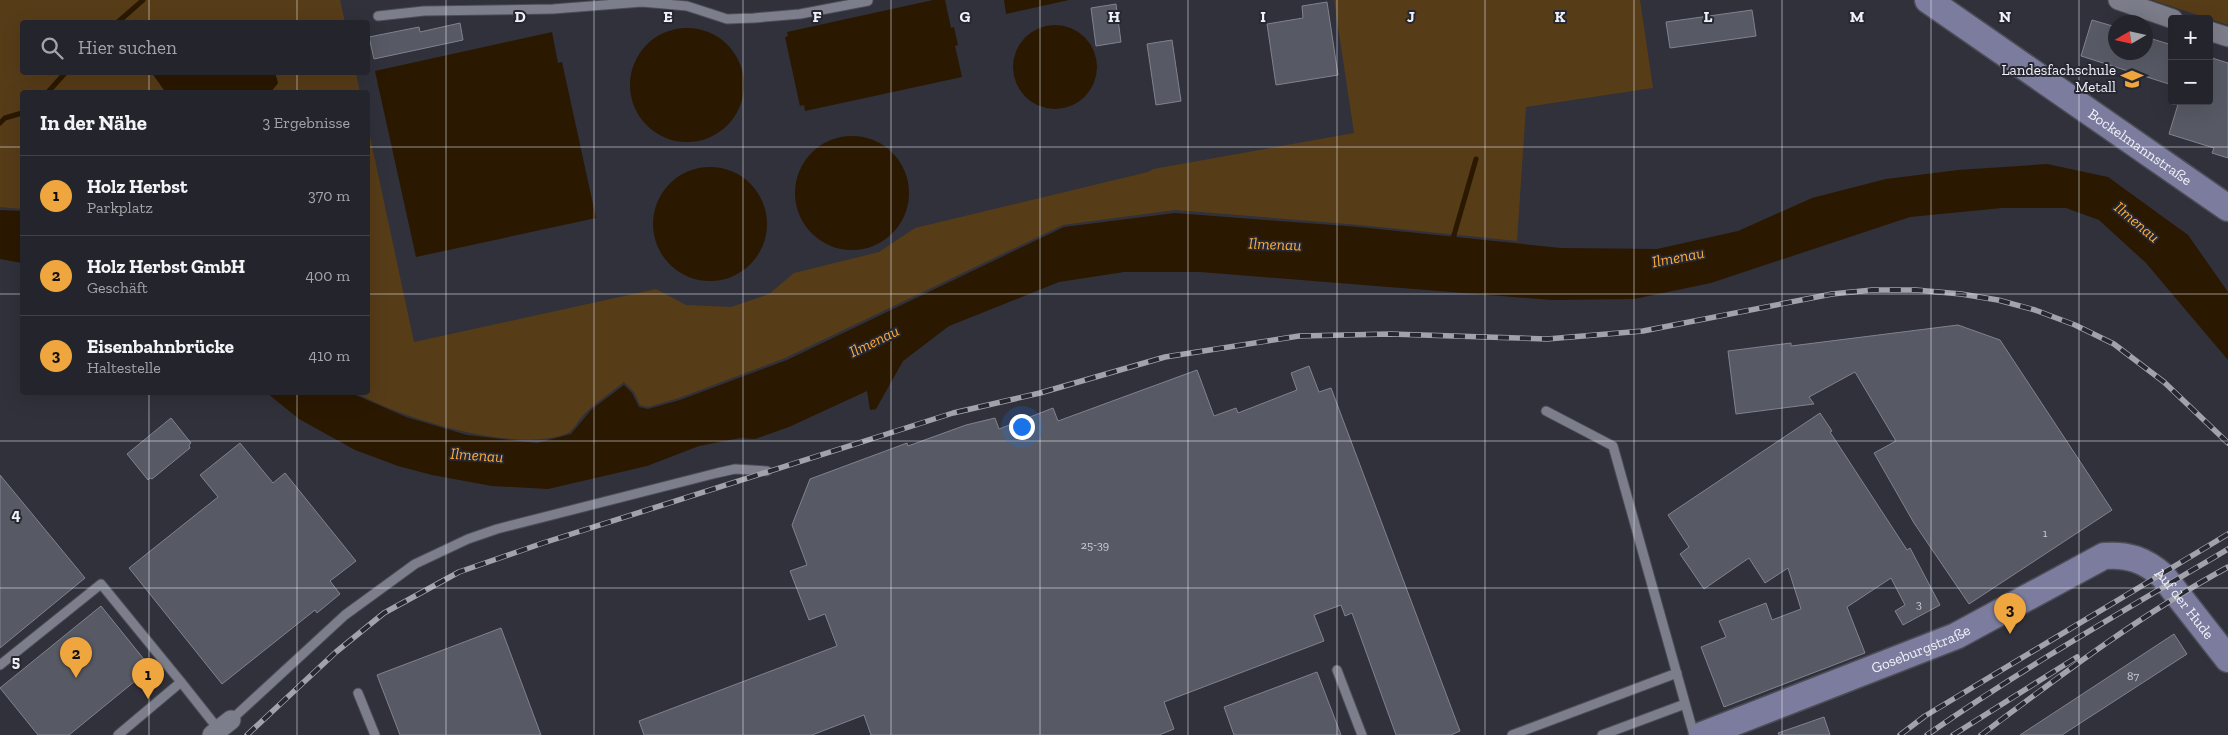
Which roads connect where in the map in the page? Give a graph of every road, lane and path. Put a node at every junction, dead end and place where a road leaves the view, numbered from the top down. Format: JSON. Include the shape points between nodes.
{"nodes":[{"id":1,"x":869,"y":0,"type":"edge"},
{"id":2,"x":1928,"y":0,"type":"edge"},
{"id":3,"x":2118,"y":0,"type":"edge"},
{"id":4,"x":378,"y":16,"type":"dead end"},
{"id":5,"x":2168,"y":17,"type":"edge"},
{"id":6,"x":2213,"y":32,"type":"edge"},
{"id":7,"x":2228,"y":37,"type":"edge"},
{"id":8,"x":2228,"y":208,"type":"edge"},
{"id":9,"x":1546,"y":411,"type":"dead end"},
{"id":10,"x":768,"y":472,"type":"dead end"},
{"id":11,"x":2133,"y":557,"type":"joint"},
{"id":12,"x":2228,"y":660,"type":"edge"},
{"id":13,"x":0,"y":666,"type":"edge"},
{"id":14,"x":1337,"y":670,"type":"dead end"},
{"id":15,"x":1677,"y":673,"type":"junction"},
{"id":16,"x":181,"y":682,"type":"junction"},
{"id":17,"x":358,"y":693,"type":"dead end"},
{"id":18,"x":1685,"y":704,"type":"junction"},
{"id":19,"x":221,"y":728,"type":"edge"},
{"id":20,"x":118,"y":735,"type":"edge"},
{"id":21,"x":375,"y":735,"type":"edge"},
{"id":22,"x":1362,"y":735,"type":"edge"},
{"id":23,"x":1512,"y":735,"type":"edge"},
{"id":24,"x":1602,"y":735,"type":"edge"},
{"id":25,"x":1694,"y":735,"type":"edge"},
{"id":26,"x":1702,"y":735,"type":"edge"}],
"edges":[{"from":1,"to":4,"type":"lane","via":[[800,14],[727,19],[687,6],[642,2],[553,9],[424,11]]},
{"from":2,"to":8,"type":"street","name":"Bockelmannstraße"},
{"from":3,"to":5,"type":"street"},
{"from":6,"to":7,"type":"street"},
{"from":9,"to":15,"type":"lane","via":[[1613,446]]},
{"from":10,"to":19,"type":"lane","via":[[735,469],[717,473],[497,529],[437,553],[415,564],[346,615]]},
{"from":11,"to":12,"type":"street","name":"Auf der Hude","via":[[2163,576]]},
{"from":11,"to":26,"type":"street","name":"Goseburgstraße","via":[[2104,556],[1956,636]]},
{"from":13,"to":16,"type":"lane","via":[[101,584]]},
{"from":14,"to":22,"type":"lane"},
{"from":15,"to":18,"type":"lane"},
{"from":15,"to":23,"type":"lane"},
{"from":16,"to":19,"type":"lane"},
{"from":16,"to":20,"type":"lane"},
{"from":17,"to":21,"type":"lane"},
{"from":18,"to":24,"type":"lane"},
{"from":18,"to":25,"type":"lane"}]}
